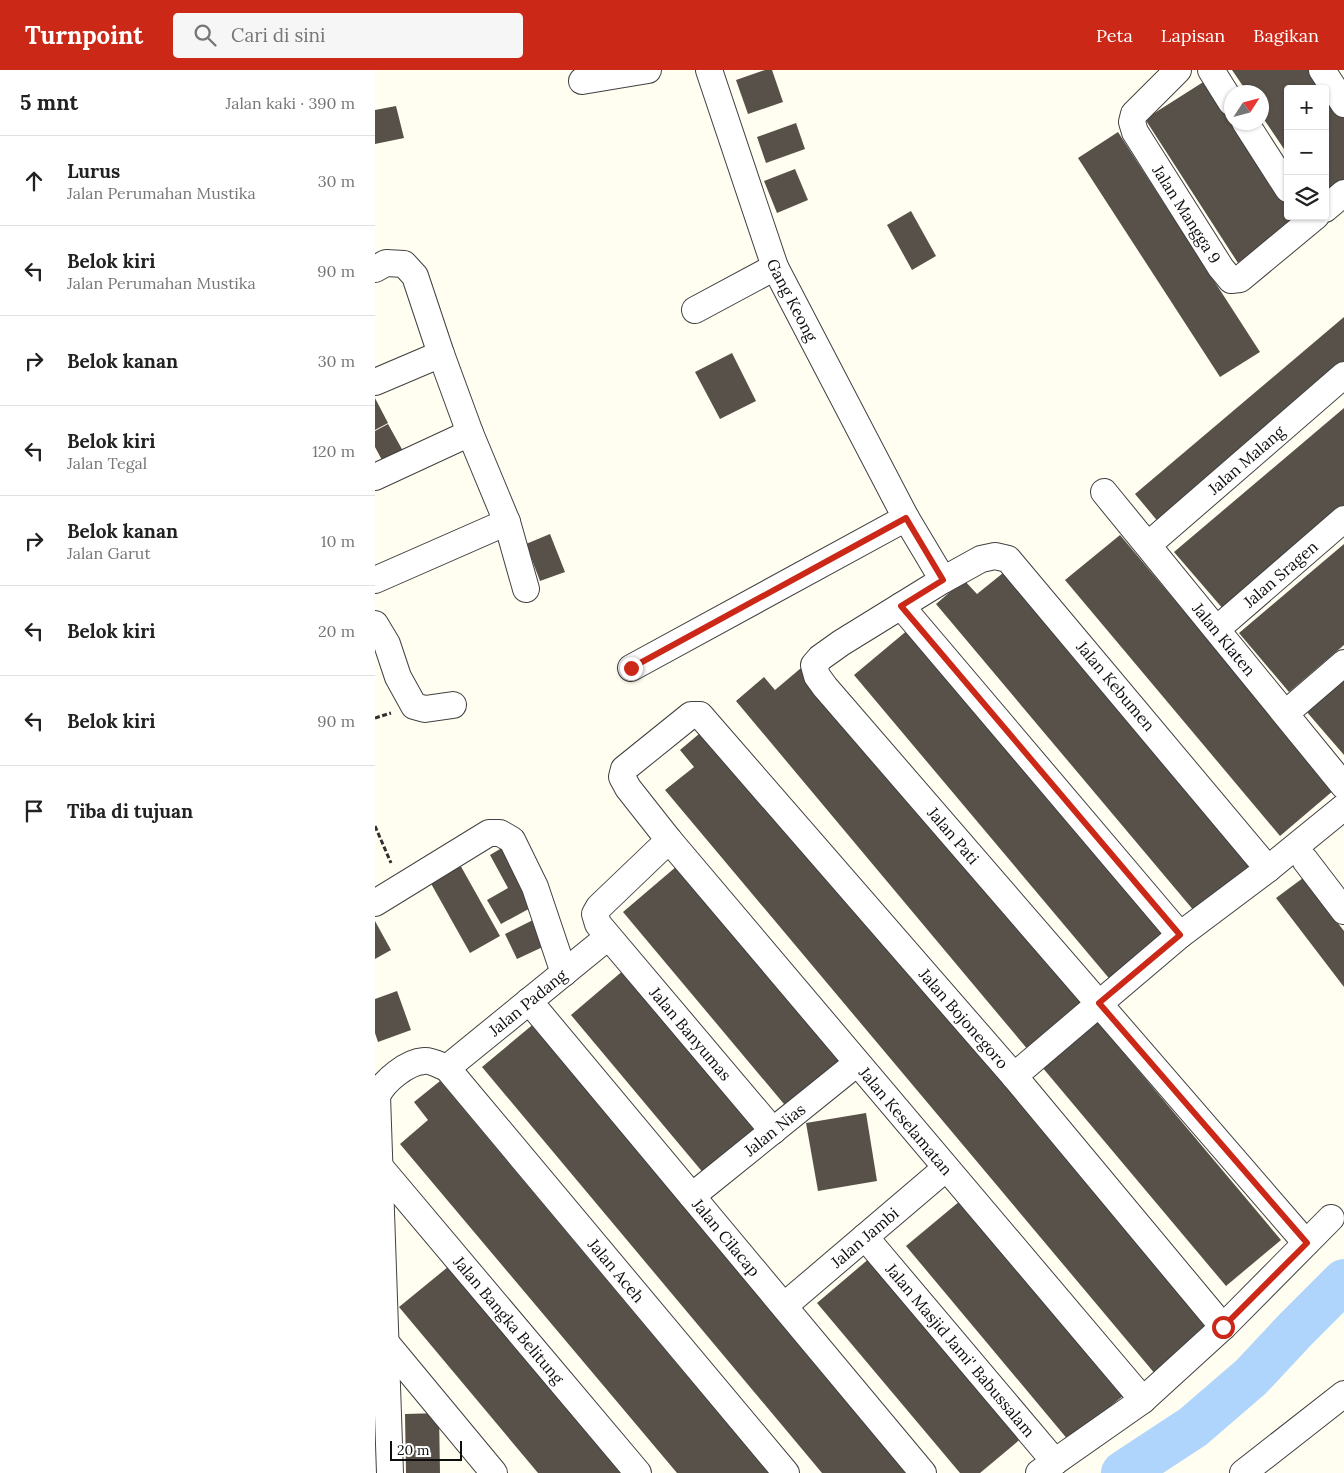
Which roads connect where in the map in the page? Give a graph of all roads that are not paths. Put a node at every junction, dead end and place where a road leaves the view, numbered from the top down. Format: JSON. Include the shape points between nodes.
{"nodes":[{"id":1,"x":648,"y":70,"type":"edge"},
{"id":2,"x":709,"y":70,"type":"edge"},
{"id":3,"x":1178,"y":70,"type":"edge"},
{"id":4,"x":1211,"y":70,"type":"edge"},
{"id":5,"x":1322,"y":70,"type":"edge"},
{"id":6,"x":582,"y":81,"type":"dead end"},
{"id":7,"x":1224,"y":91,"type":"edge"},
{"id":8,"x":1344,"y":104,"type":"edge"},
{"id":9,"x":1250,"y":130,"type":"edge"},
{"id":10,"x":1284,"y":183,"type":"edge"},
{"id":11,"x":1344,"y":193,"type":"edge"},
{"id":12,"x":1329,"y":204,"type":"edge"},
{"id":13,"x":1309,"y":220,"type":"edge"},
{"id":14,"x":775,"y":267,"type":"junction"},
{"id":15,"x":375,"y":268,"type":"edge"},
{"id":16,"x":695,"y":310,"type":"dead end"},
{"id":17,"x":441,"y":354,"type":"junction"},
{"id":18,"x":1344,"y":375,"type":"edge"},
{"id":19,"x":375,"y":382,"type":"edge"},
{"id":20,"x":470,"y":433,"type":"junction"},
{"id":21,"x":375,"y":477,"type":"edge"},
{"id":22,"x":1104,"y":492,"type":"dead end"},
{"id":23,"x":906,"y":518,"type":"junction"},
{"id":24,"x":1344,"y":519,"type":"edge"},
{"id":25,"x":507,"y":522,"type":"junction"},
{"id":26,"x":1148,"y":545,"type":"junction"},
{"id":27,"x":935,"y":568,"type":"junction"},
{"id":28,"x":375,"y":580,"type":"edge"},
{"id":29,"x":526,"y":589,"type":"dead end"},
{"id":30,"x":901,"y":606,"type":"junction"},
{"id":31,"x":375,"y":624,"type":"edge"},
{"id":32,"x":1217,"y":629,"type":"junction"},
{"id":33,"x":1344,"y":662,"type":"edge"},
{"id":34,"x":814,"y":665,"type":"joint"},
{"id":35,"x":631,"y":668,"type":"dead end"},
{"id":36,"x":453,"y":705,"type":"dead end"},
{"id":37,"x":1286,"y":713,"type":"junction"},
{"id":38,"x":700,"y":715,"type":"joint"},
{"id":39,"x":1344,"y":786,"type":"edge"},
{"id":40,"x":1344,"y":807,"type":"edge"},
{"id":41,"x":669,"y":840,"type":"junction"},
{"id":42,"x":1305,"y":860,"type":"dead end"},
{"id":43,"x":1268,"y":868,"type":"junction"},
{"id":44,"x":375,"y":903,"type":"edge"},
{"id":45,"x":1344,"y":911,"type":"edge"},
{"id":46,"x":1180,"y":935,"type":"junction"},
{"id":47,"x":608,"y":937,"type":"junction"},
{"id":48,"x":564,"y":973,"type":"junction"},
{"id":49,"x":529,"y":1001,"type":"junction"},
{"id":50,"x":1099,"y":1003,"type":"junction"},
{"id":51,"x":857,"y":1063,"type":"junction"},
{"id":52,"x":447,"y":1068,"type":"junction"},
{"id":53,"x":1014,"y":1076,"type":"junction"},
{"id":54,"x":773,"y":1131,"type":"junction"},
{"id":55,"x":380,"y":1167,"type":"junction"},
{"id":56,"x":946,"y":1168,"type":"junction"},
{"id":57,"x":692,"y":1196,"type":"junction"},
{"id":58,"x":1331,"y":1218,"type":"dead end"},
{"id":59,"x":865,"y":1237,"type":"junction"},
{"id":60,"x":1307,"y":1243,"type":"junction"},
{"id":61,"x":784,"y":1306,"type":"junction"},
{"id":62,"x":1223,"y":1327,"type":"junction"},
{"id":63,"x":387,"y":1344,"type":"junction"},
{"id":64,"x":1344,"y":1394,"type":"edge"},
{"id":65,"x":1143,"y":1400,"type":"junction"},
{"id":66,"x":1047,"y":1468,"type":"edge"},
{"id":67,"x":390,"y":1473,"type":"edge"},
{"id":68,"x":495,"y":1473,"type":"edge"},
{"id":69,"x":638,"y":1473,"type":"edge"},
{"id":70,"x":785,"y":1473,"type":"edge"},
{"id":71,"x":923,"y":1473,"type":"edge"},
{"id":72,"x":1243,"y":1473,"type":"edge"}],
"edges":[{"from":1,"to":6,"type":"street"},
{"from":2,"to":14,"type":"street","name":"Gang Keong"},
{"from":3,"to":13,"type":"street","name":"Jalan Mangga 9","via":[[1134,114],[1132,122],[1135,132],[1231,280],[1240,279]]},
{"from":4,"to":7,"type":"street"},
{"from":5,"to":8,"type":"street"},
{"from":9,"to":10,"type":"street"},
{"from":11,"to":12,"type":"street"},
{"from":14,"to":16,"type":"street"},
{"from":14,"to":23,"type":"street","name":"Gang Keong"},
{"from":15,"to":17,"type":"street","via":[[386,263],[404,264],[415,276]]},
{"from":17,"to":19,"type":"street"},
{"from":17,"to":20,"type":"street"},
{"from":18,"to":26,"type":"street","name":"Jalan Malang"},
{"from":20,"to":21,"type":"street"},
{"from":20,"to":25,"type":"street"},
{"from":22,"to":26,"type":"street","name":"Jalan Klaten"},
{"from":23,"to":27,"type":"street","name":"Gang Keong"},
{"from":23,"to":35,"type":"street"},
{"from":24,"to":32,"type":"street","name":"Jalan Sragen"},
{"from":25,"to":28,"type":"street"},
{"from":25,"to":29,"type":"street"},
{"from":26,"to":32,"type":"street","name":"Jalan Klaten"},
{"from":27,"to":30,"type":"street","name":"Jalan Kebumen"},
{"from":27,"to":43,"type":"street","name":"Jalan Kebumen","via":[[995,556],[1008,559]]},
{"from":30,"to":34,"type":"street","name":"Jalan Kebumen","via":[[841,643]]},
{"from":30,"to":46,"type":"street"},
{"from":31,"to":36,"type":"street","via":[[414,706],[425,709]]},
{"from":32,"to":37,"type":"street","name":"Jalan Klaten"},
{"from":33,"to":37,"type":"street"},
{"from":34,"to":50,"type":"street","name":"Jalan Pati","via":[[825,687]]},
{"from":37,"to":39,"type":"street","name":"Jalan Klaten"},
{"from":38,"to":41,"type":"street","name":"Jalan Keselamatan","via":[[691,715],[624,769],[622,777]]},
{"from":38,"to":53,"type":"street","name":"Jalan Bojonegoro"},
{"from":40,"to":43,"type":"street"},
{"from":41,"to":47,"type":"street","name":"Jalan Banyumas","via":[[599,907],[595,914],[598,924]]},
{"from":41,"to":51,"type":"street","name":"Jalan Keselamatan"},
{"from":42,"to":45,"type":"street"},
{"from":43,"to":46,"type":"street"},
{"from":44,"to":48,"type":"street","via":[[489,833],[499,832],[512,840],[535,887]]},
{"from":46,"to":50,"type":"street"},
{"from":47,"to":48,"type":"street","name":"Jalan Padang"},
{"from":47,"to":54,"type":"street","name":"Jalan Banyumas"},
{"from":48,"to":49,"type":"street","name":"Jalan Padang"},
{"from":49,"to":52,"type":"street","name":"Jalan Padang"},
{"from":49,"to":57,"type":"street","name":"Jalan Cilacap"},
{"from":50,"to":53,"type":"street"},
{"from":50,"to":60,"type":"street","name":"Jalan Pati"},
{"from":51,"to":54,"type":"street","name":"Jalan Nias"},
{"from":51,"to":56,"type":"street","name":"Jalan Keselamatan"},
{"from":52,"to":55,"type":"street","via":[[425,1060],[402,1068],[381,1089],[377,1096]]},
{"from":52,"to":70,"type":"street","name":"Jalan Aceh"},
{"from":53,"to":62,"type":"street","name":"Jalan Bojonegoro"},
{"from":54,"to":57,"type":"street","name":"Jalan Nias"},
{"from":55,"to":63,"type":"street"},
{"from":55,"to":69,"type":"street","name":"Jalan Bangka Belitung"},
{"from":56,"to":59,"type":"street","name":"Jalan Jambi"},
{"from":56,"to":65,"type":"street","name":"Jalan Keselamatan"},
{"from":57,"to":61,"type":"street","name":"Jalan Cilacap"},
{"from":58,"to":60,"type":"street"},
{"from":59,"to":61,"type":"street","name":"Jalan Jambi"},
{"from":59,"to":66,"type":"street","name":"Jalan Masjid Jami' Babussalam"},
{"from":60,"to":62,"type":"street"},
{"from":61,"to":71,"type":"street","name":"Jalan Cilacap"},
{"from":62,"to":65,"type":"street"},
{"from":63,"to":67,"type":"street"},
{"from":63,"to":68,"type":"street"},
{"from":64,"to":72,"type":"street"},
{"from":65,"to":66,"type":"street"}]}
